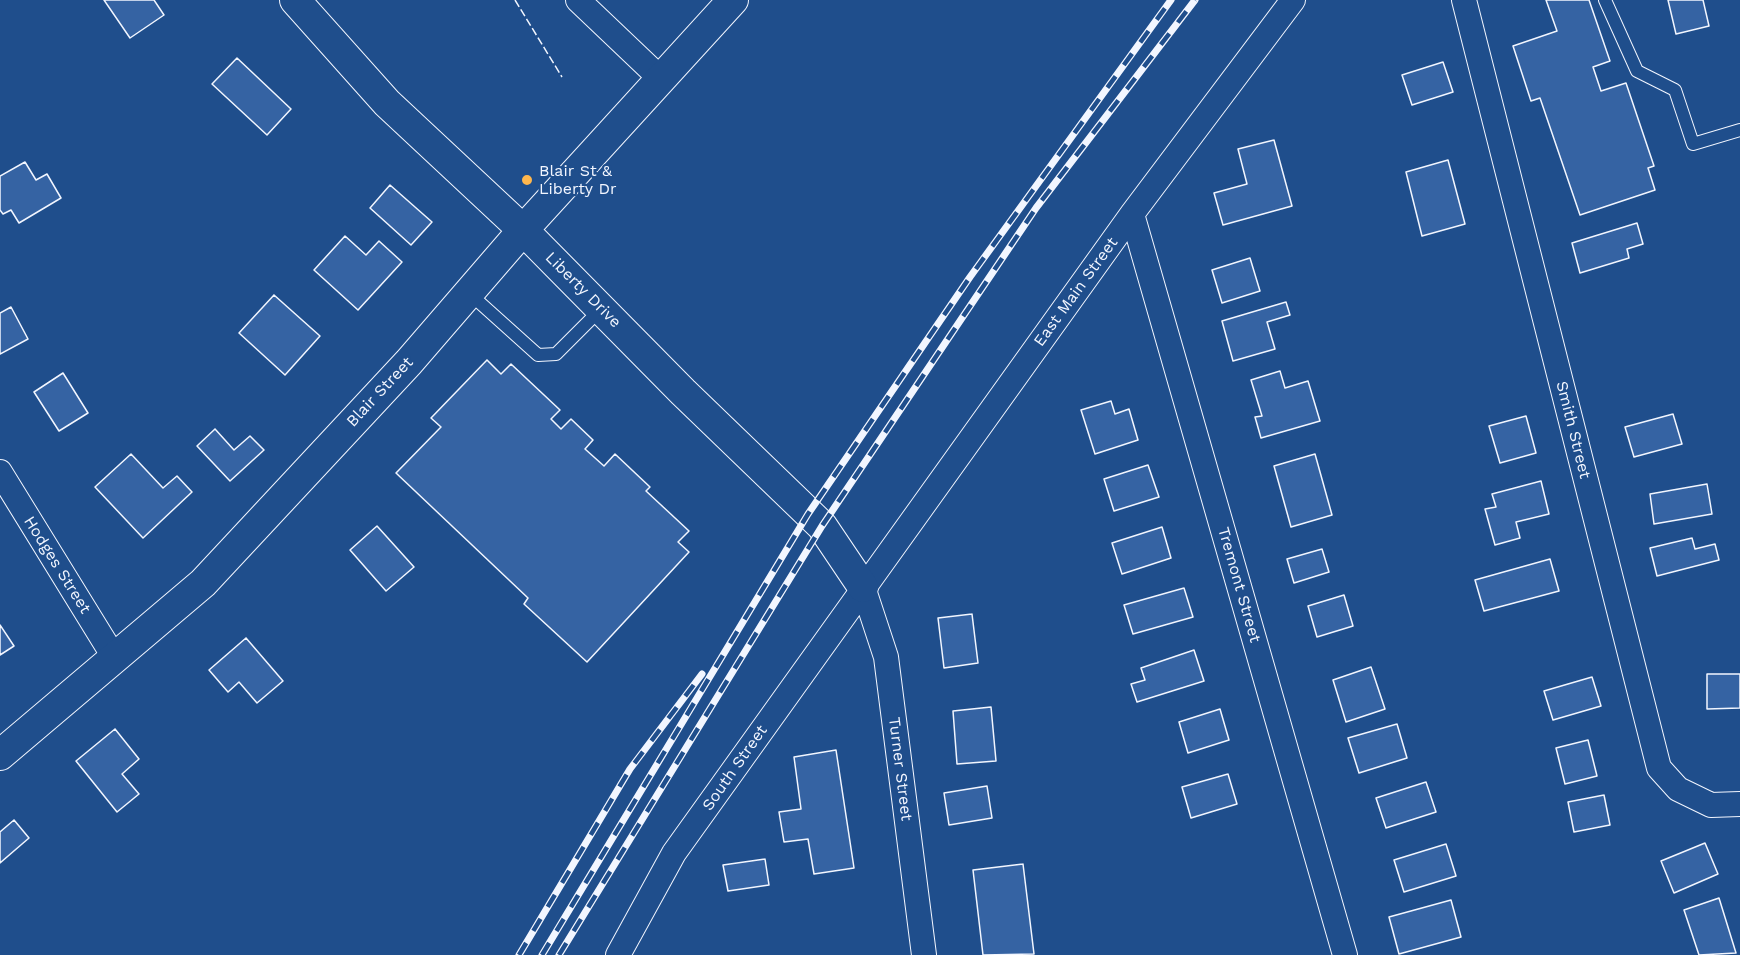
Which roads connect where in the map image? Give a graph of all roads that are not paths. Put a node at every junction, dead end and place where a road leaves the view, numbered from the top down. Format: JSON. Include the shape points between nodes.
{"nodes":[{"id":1,"x":295,"y":0,"type":"edge"},
{"id":2,"x":578,"y":0,"type":"edge"},
{"id":3,"x":733,"y":0,"type":"edge"},
{"id":4,"x":1293,"y":0,"type":"edge"},
{"id":5,"x":1464,"y":0,"type":"edge"},
{"id":6,"x":1605,"y":0,"type":"edge"},
{"id":7,"x":661,"y":79,"type":"junction"},
{"id":8,"x":1740,"y":130,"type":"edge"},
{"id":9,"x":1132,"y":214,"type":"junction"},
{"id":10,"x":523,"y":230,"type":"junction"},
{"id":11,"x":469,"y":292,"type":"junction"},
{"id":12,"x":602,"y":309,"type":"junction"},
{"id":13,"x":0,"y":472,"type":"edge"},
{"id":14,"x":863,"y":587,"type":"junction"},
{"id":15,"x":114,"y":657,"type":"junction"},
{"id":16,"x":0,"y":755,"type":"edge"},
{"id":17,"x":1740,"y":804,"type":"edge"},
{"id":18,"x":618,"y":955,"type":"edge"},
{"id":19,"x":924,"y":955,"type":"edge"},
{"id":20,"x":1346,"y":955,"type":"edge"}],
"edges":[{"from":1,"to":10,"type":"street","name":"Liberty Drive","via":[[387,103]]},
{"from":2,"to":7,"type":"street"},
{"from":3,"to":7,"type":"street","name":"Blair Street"},
{"from":4,"to":9,"type":"street","name":"East Main Street"},
{"from":5,"to":17,"type":"street","name":"Smith Street","via":[[1659,768],[1678,789],[1711,805]]},
{"from":6,"to":8,"type":"lane","via":[[1637,71],[1675,90],[1693,144]]},
{"from":7,"to":10,"type":"street","name":"Blair Street"},
{"from":9,"to":14,"type":"street","name":"East Main Street"},
{"from":9,"to":20,"type":"street","name":"Tremont Street"},
{"from":10,"to":11,"type":"street","name":"Blair Street"},
{"from":10,"to":12,"type":"street","name":"Liberty Drive"},
{"from":11,"to":12,"type":"lane","via":[[538,355],[556,354]]},
{"from":11,"to":15,"type":"street","name":"Blair Street","via":[[203,583]]},
{"from":12,"to":14,"type":"street","name":"Liberty Drive","via":[[822,526]]},
{"from":13,"to":15,"type":"street","name":"Hodges Street"},
{"from":14,"to":18,"type":"street","name":"South Street","via":[[674,853]]},
{"from":14,"to":19,"type":"street","name":"Turner Street","via":[[886,657]]},
{"from":15,"to":16,"type":"street","name":"Blair Street"}]}
